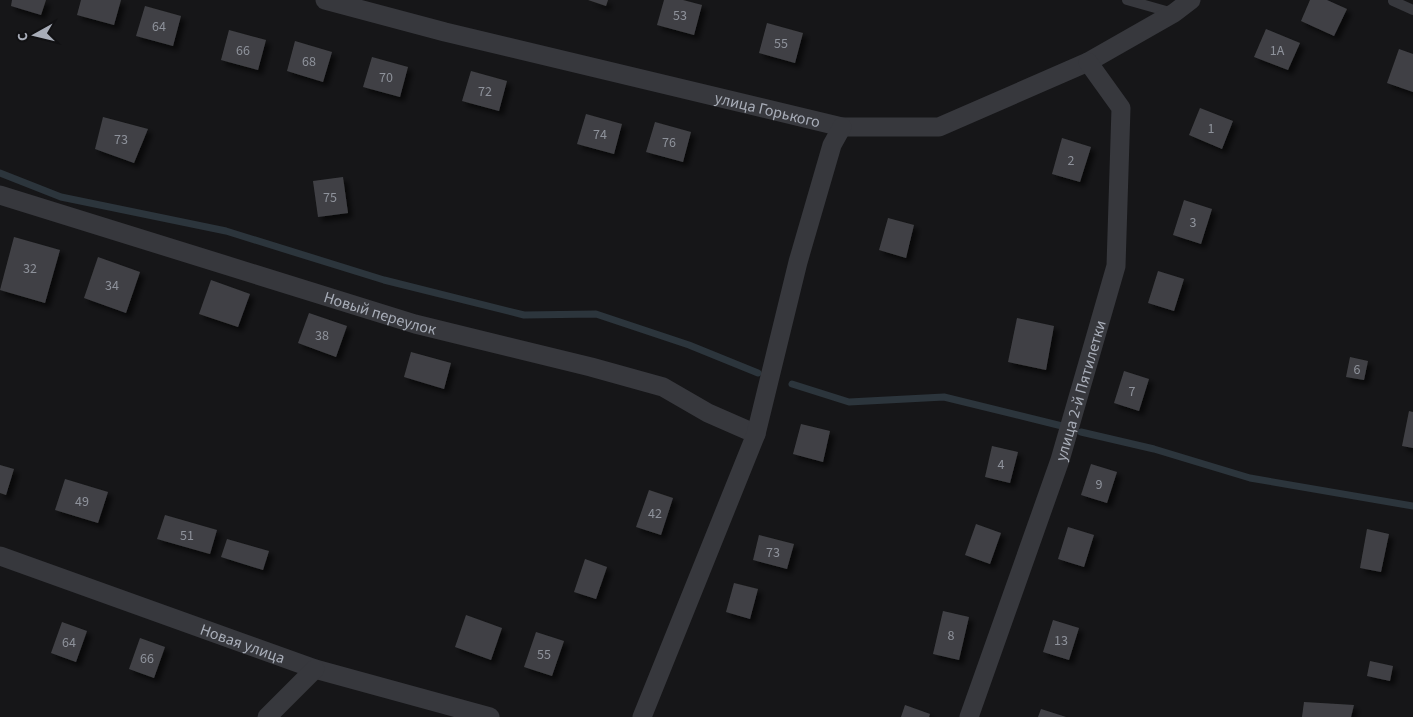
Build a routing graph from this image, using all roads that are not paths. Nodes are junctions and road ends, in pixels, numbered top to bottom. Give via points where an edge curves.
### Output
1 (325, 0) edge
2 (1127, 0) edge
3 (1192, 0) edge
4 (1393, 1) dead end
5 (1413, 10) edge
6 (1174, 13) junction
7 (1088, 62) junction
8 (842, 127) junction
9 (0, 195) edge
10 (756, 434) junction
11 (0, 556) edge
12 (315, 669) junction
13 (267, 717) edge
14 (490, 717) edge
15 (642, 717) edge
16 (969, 717) edge

1 - 8 street, улица Горького
2 - 6 lane
3 - 6 street, улица Горького
4 - 5 lane
6 - 7 street, улица Горького
7 - 8 street, улица Горького via 940,127
7 - 16 street, улица 2-й Пятилетки via 1121,108 1116,266 1060,460
8 - 10 street via 832,145 798,262
9 - 10 street, Новый переулок via 415,324 663,387 708,413
10 - 15 street
11 - 12 street, Новая улица
12 - 13 street
12 - 14 street, Новая улица

